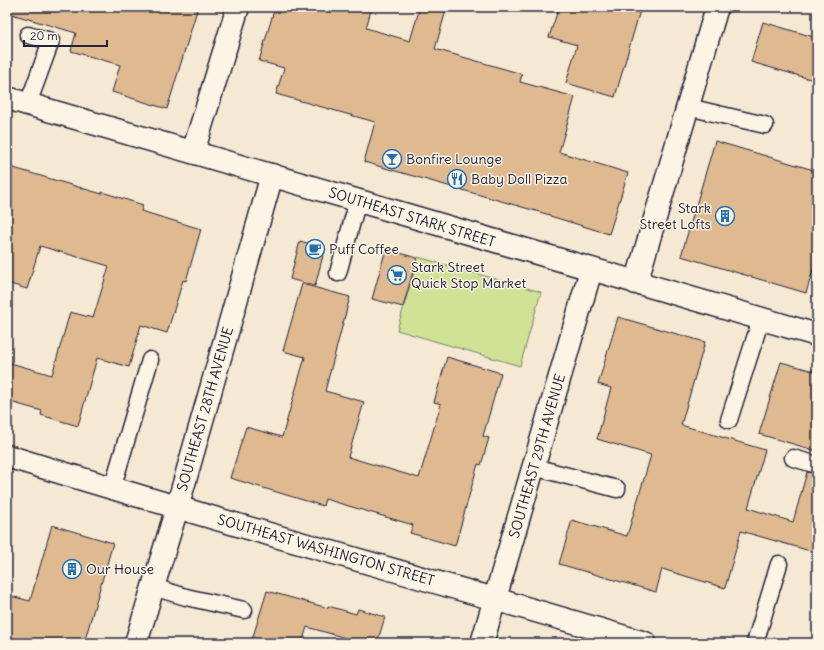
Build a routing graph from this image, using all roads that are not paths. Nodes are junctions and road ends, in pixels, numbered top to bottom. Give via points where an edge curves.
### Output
1 (238, 7) edge
2 (717, 7) edge
3 (28, 35) dead end
4 (7, 98) edge
5 (28, 104) junction
6 (688, 106) junction
7 (765, 125) dead end
8 (193, 152) junction
9 (272, 175) junction
10 (358, 200) junction
11 (591, 270) junction
12 (338, 273) dead end
13 (636, 283) junction
14 (761, 319) junction
15 (817, 335) edge
16 (150, 360) dead end
17 (729, 420) dead end
18 (7, 456) edge
19 (793, 458) dead end
20 (817, 465) edge
21 (534, 467) junction
22 (112, 489) junction
23 (617, 489) dead end
24 (177, 508) junction
25 (780, 564) dead end
26 (153, 587) junction
27 (495, 599) junction
28 (244, 610) dead end
29 (136, 643) edge
30 (482, 643) edge
31 (645, 643) edge
32 (755, 643) edge

1 - 8 street
2 - 6 street
3 - 5 lane via 51,41
4 - 5 street, SOUTHEAST STARK STREET
5 - 8 street, SOUTHEAST STARK STREET
6 - 7 lane
6 - 13 street
8 - 9 street, SOUTHEAST STARK STREET
9 - 10 street, SOUTHEAST STARK STREET
9 - 24 street, SOUTHEAST 28TH AVENUE
10 - 11 street, SOUTHEAST STARK STREET
10 - 12 lane
11 - 13 street, SOUTHEAST STARK STREET
11 - 21 street, SOUTHEAST 29TH AVENUE
13 - 14 street, SOUTHEAST STARK STREET
14 - 15 street, SOUTHEAST STARK STREET
14 - 17 lane
16 - 22 lane
18 - 22 street, SOUTHEAST WASHINGTON STREET
19 - 20 lane
21 - 23 lane
21 - 27 street, SOUTHEAST 29TH AVENUE
22 - 24 street, SOUTHEAST WASHINGTON STREET
24 - 26 street, SOUTHEAST 28TH AVENUE
24 - 27 street, SOUTHEAST WASHINGTON STREET
25 - 32 lane
26 - 28 lane
26 - 29 street, SOUTHEAST 28TH AVENUE
27 - 30 street, SOUTHEAST 29TH AVENUE
27 - 31 street, SOUTHEAST WASHINGTON STREET

